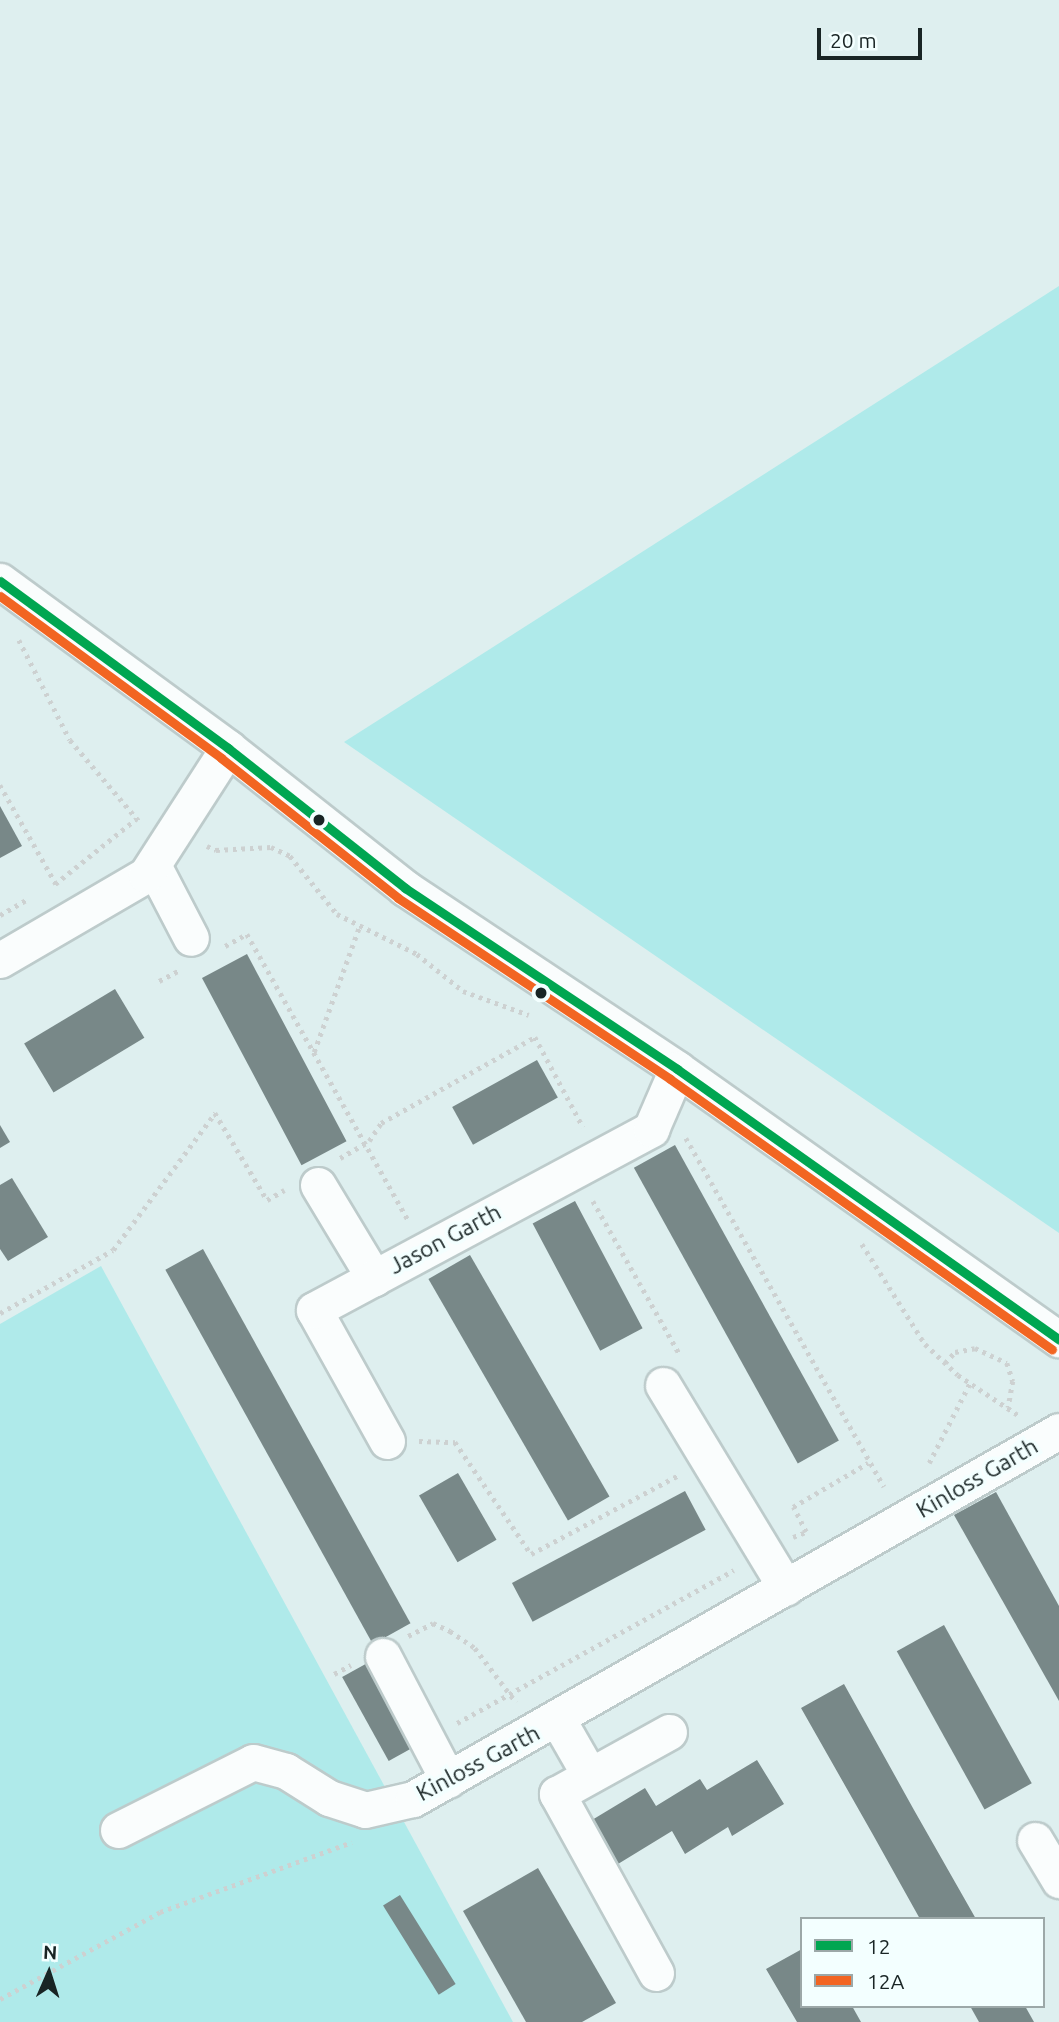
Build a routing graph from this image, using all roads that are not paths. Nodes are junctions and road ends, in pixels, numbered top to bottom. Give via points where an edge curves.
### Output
1 (0, 581) edge
2 (228, 748) junction
3 (164, 847) junction
4 (199, 951) road end
5 (0, 960) edge
6 (677, 1069) junction
7 (313, 1178) road end
8 (374, 1278) junction
9 (1059, 1339) edge
10 (663, 1385) dead end
11 (1055, 1433) edge
12 (387, 1441) road end
13 (786, 1588) junction
14 (380, 1653) road end
15 (545, 1727) junction
16 (669, 1732) dead end
17 (589, 1773) junction
18 (448, 1780) junction
19 (118, 1830) dead end
20 (1035, 1840) dead end
21 (1059, 1880) edge
22 (656, 1973) dead end

1 - 2 street
2 - 3 street
2 - 6 street via 405,888
3 - 4 street
3 - 5 street via 146,875
6 - 8 street, Jason Garth via 652,1129
6 - 9 street
7 - 8 street
8 - 12 street, Jason Garth via 314,1310
10 - 13 street
11 - 13 street, Kinloss Garth
13 - 15 street, Kinloss Garth
14 - 18 street
15 - 17 street
15 - 18 street, Kinloss Garth
16 - 17 street
17 - 22 street via 557,1794
18 - 19 street, Kinloss Garth via 413,1799 365,1810 329,1798 286,1771 253,1762
20 - 21 street

